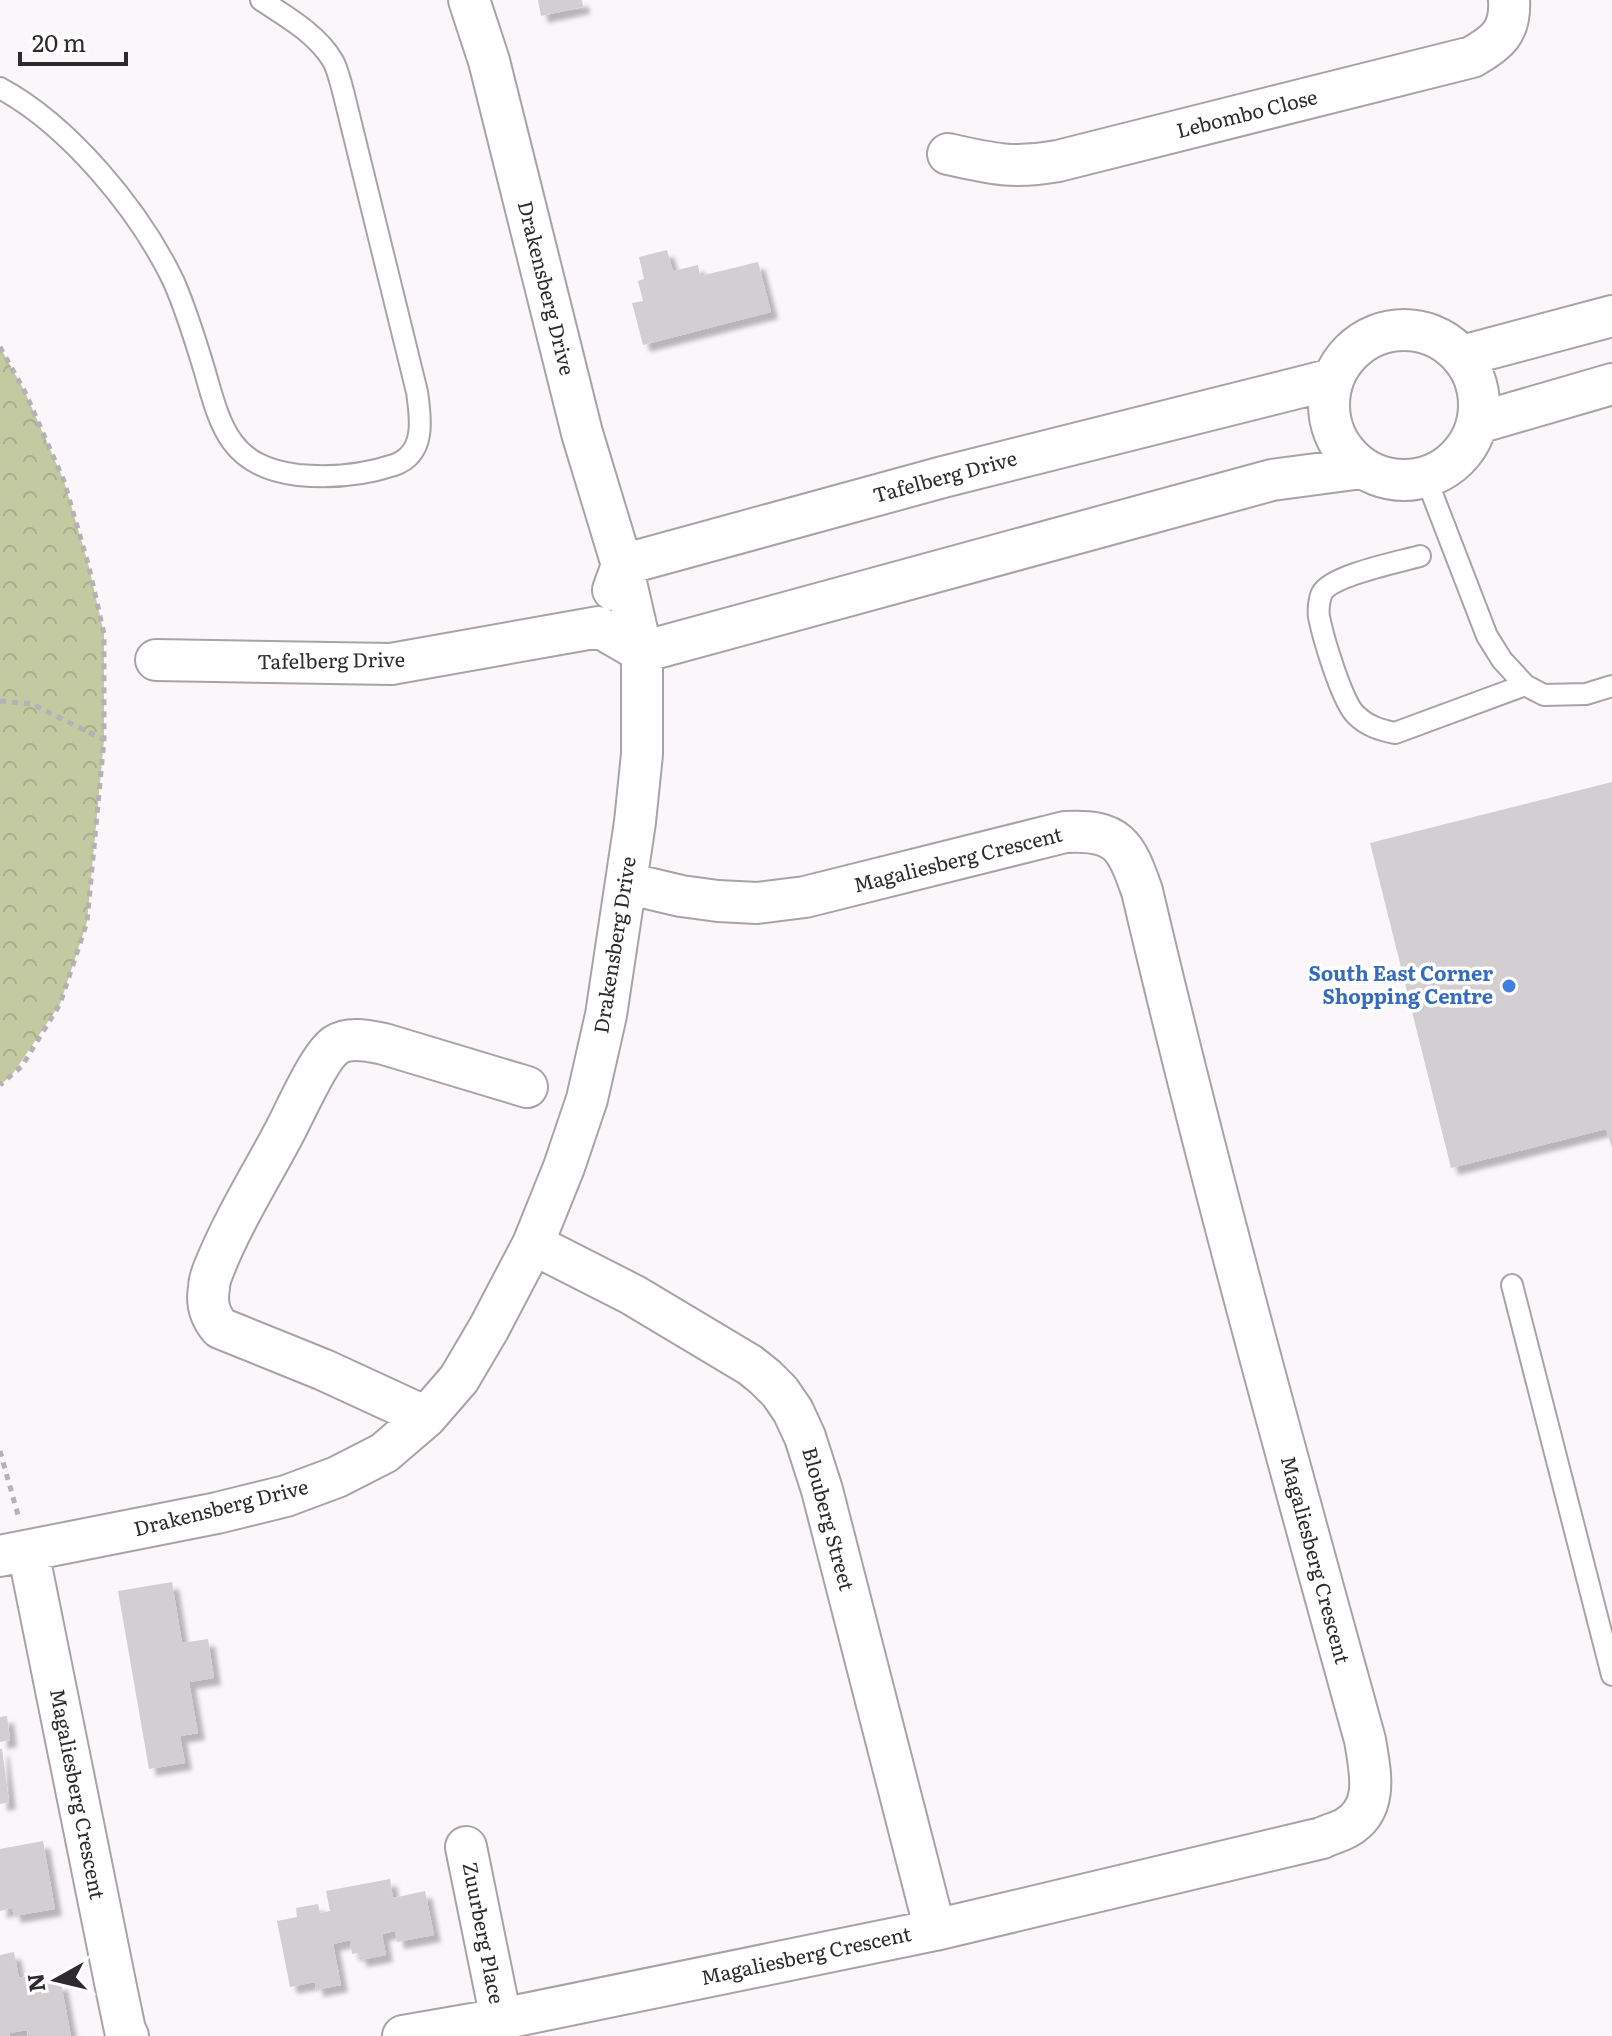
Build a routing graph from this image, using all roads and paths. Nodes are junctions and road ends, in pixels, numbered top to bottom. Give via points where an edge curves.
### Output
1 (261, 0) edge
2 (469, 0) edge
3 (1509, 0) edge
4 (0, 88) edge
5 (948, 154) dead end
6 (1612, 316) edge
7 (0, 347) edge
8 (1462, 356) junction
9 (1333, 379) junction
10 (1612, 384) edge
11 (1478, 423) junction
12 (1362, 468) junction
13 (1426, 478) junction
14 (1420, 556) dead end
15 (622, 565) junction
16 (599, 627) junction
17 (642, 652) junction
18 (156, 660) dead end
19 (1525, 685) junction
20 (1612, 686) edge
21 (0, 701) edge
22 (104, 740) junction
23 (626, 883) junction
24 (0, 1085) edge
25 (527, 1087) dead end
26 (533, 1244) junction
27 (1512, 1285) dead end
28 (426, 1417) junction
29 (0, 1451) edge
30 (14, 1553) edge
31 (1612, 1675) edge
32 (466, 1847) dead end
33 (935, 1930) junction
34 (501, 2019) junction
35 (128, 2036) edge
36 (403, 2036) edge

1 - 4 lane via 321,43 343,91 417,392 421,433 403,462 373,472 315,477 264,468 246,456 219,420 173,280 136,219 54,126
2 - 15 street, Drakensberg Drive via 582,433
3 - 5 street, Lebombo Close via 1506,28 1489,48 1472,57 1058,161 1012,166
6 - 8 street
7 - 22 path via 64,481 89,567 104,634
8 - 9 street via 1425,332 1402,329 1360,344
8 - 11 street via 1477,388
9 - 12 street via 1328,403 1332,428 1343,451
9 - 15 street, Tafelberg Drive
10 - 11 street
11 - 13 street via 1465,450 1445,470
12 - 13 street via 1388,480
12 - 17 street via 1272,480
13 - 19 lane via 1487,636
14 - 19 lane via 1353,575 1330,584 1321,594 1318,614 1340,688 1354,714 1395,733
15 - 16 street
15 - 17 street, Drakensberg Drive
16 - 17 street
16 - 18 street, Tafelberg Drive via 391,664
17 - 23 street, Drakensberg Drive via 642,754
19 - 20 lane via 1544,695 1586,694
21 - 22 path via 32,704
22 - 24 path via 87,922 60,1004 22,1066
23 - 26 street, Drakensberg Drive via 587,1099
23 - 33 street, Magaliesberg Crescent via 681,896 757,903 805,897 1086,831 1117,841 1133,864 1142,891 1267,1387 1365,1740 1371,1793 1358,1819 1322,1838
25 - 28 street via 384,1044 336,1044 310,1083 212,1273 209,1307 220,1328
26 - 28 street, Drakensberg Drive via 459,1379
26 - 33 street, Blouberg Street via 633,1295 750,1365 793,1411 822,1490
27 - 31 lane
28 - 30 street, Drakensberg Drive via 384,1453 286,1496
29 - 30 path
30 - 35 street, Magaliesberg Crescent
32 - 34 street, Zuurberg Place
33 - 34 street, Magaliesberg Crescent
34 - 36 street, Magaliesberg Crescent

